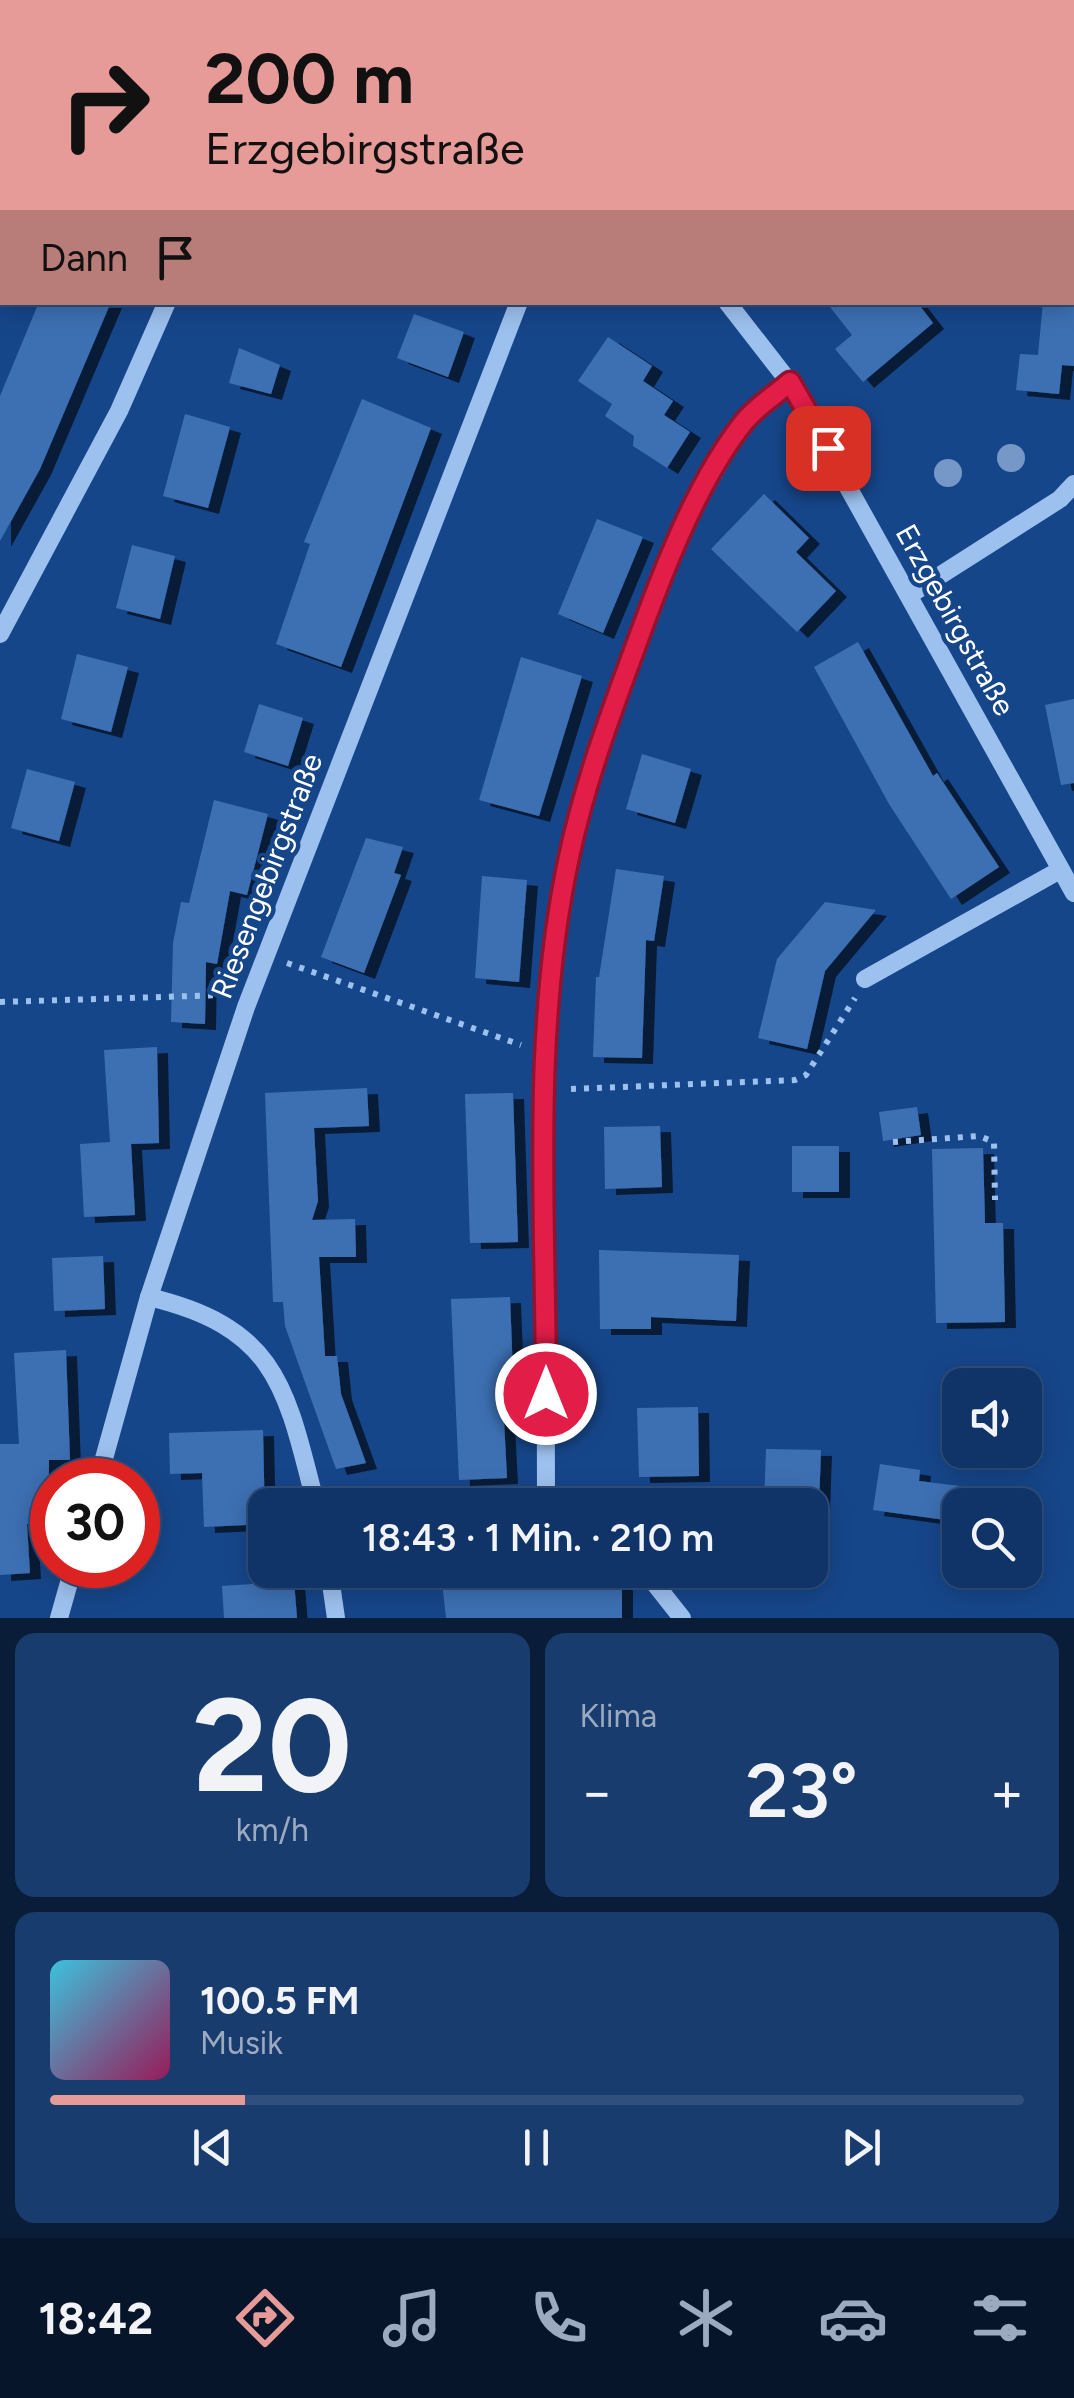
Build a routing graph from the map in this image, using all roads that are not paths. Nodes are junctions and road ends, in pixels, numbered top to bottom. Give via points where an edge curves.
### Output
1 (166, 305) edge
2 (518, 305) edge
3 (729, 305) edge
4 (790, 382) junction
5 (1074, 484) edge
6 (911, 594) junction
7 (0, 634) edge
8 (1060, 870) junction
9 (1074, 893) edge
10 (864, 980) road end
11 (149, 1297) junction
12 (104, 1458) edge
13 (311, 1488) edge
14 (551, 1488) edge
15 (67, 1588) edge
16 (331, 1588) edge
17 (658, 1588) edge
18 (59, 1618) edge
19 (336, 1618) edge
20 (682, 1618) edge

1 - 7 street via 119,411
2 - 11 street, Riesengebirgstraße via 250,994
3 - 4 street, Erzgebirgstraße
4 - 6 street, Erzgebirgstraße
4 - 14 street via 744,421 659,584 595,754 568,858 546,1054
5 - 6 street
6 - 8 street, Erzgebirgstraße
8 - 9 street, Erzgebirgstraße
8 - 10 street
11 - 12 street, Riesengebirgstraße
11 - 13 street via 212,1316 237,1330 261,1357 287,1400
15 - 18 street
16 - 19 street
17 - 20 street

